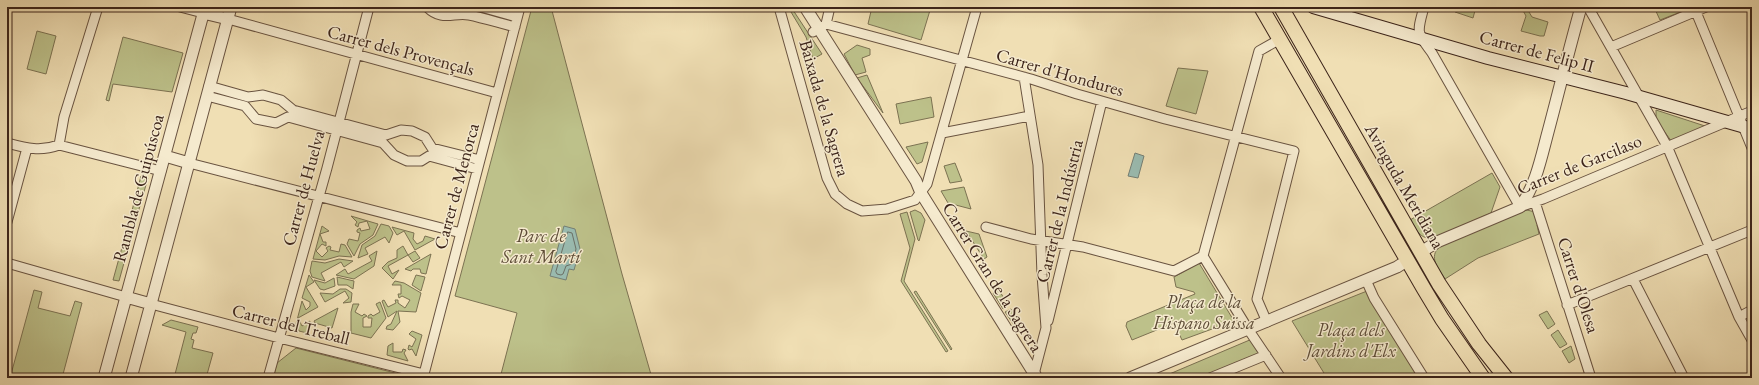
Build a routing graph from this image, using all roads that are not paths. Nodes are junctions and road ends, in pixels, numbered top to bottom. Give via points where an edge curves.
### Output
1 (98, 7) edge
2 (180, 7) edge
3 (231, 7) edge
4 (369, 7) edge
5 (427, 7) edge
6 (481, 7) edge
7 (520, 7) edge
8 (779, 7) edge
9 (796, 7) edge
10 (805, 7) edge
11 (830, 7) edge
12 (977, 7) edge
13 (1261, 7) edge
14 (1280, 7) edge
15 (1313, 7) edge
16 (1424, 7) edge
17 (1581, 7) edge
18 (1588, 7) edge
19 (1706, 7) edge
20 (1695, 9) edge
21 (204, 10) edge
22 (517, 17) junction
23 (228, 19) junction
24 (515, 27) junction
25 (819, 28) junction
26 (1421, 38) junction
27 (1280, 39) junction
28 (1611, 47) junction
29 (356, 55) junction
30 (962, 60) junction
31 (1024, 77) junction
32 (1562, 77) junction
33 (208, 91) junction
34 (497, 93) junction
35 (1640, 97) junction
36 (1102, 101) junction
37 (1752, 112) edge
38 (1030, 116) junction
39 (1727, 122) junction
40 (1745, 124) edge
41 (337, 126) junction
42 (942, 133) junction
43 (1235, 136) junction
44 (7, 142) edge
45 (59, 144) junction
46 (1667, 146) junction
47 (26, 148) junction
48 (1752, 148) edge
49 (165, 156) junction
50 (189, 163) junction
51 (479, 165) junction
52 (161, 171) junction
53 (921, 194) junction
54 (318, 196) junction
55 (1535, 202) junction
56 (1520, 207) junction
57 (7, 222) edge
58 (986, 227) dead end
59 (1752, 230) edge
60 (461, 233) junction
61 (1041, 241) junction
62 (1066, 244) junction
63 (1708, 248) junction
64 (1421, 252) junction
65 (1203, 256) junction
66 (1408, 260) junction
67 (7, 263) edge
68 (1633, 279) junction
69 (1366, 280) junction
70 (126, 297) junction
71 (151, 304) junction
72 (1567, 305) junction
73 (1752, 310) edge
74 (1738, 317) junction
75 (1267, 322) junction
76 (1046, 328) junction
77 (1248, 330) junction
78 (279, 338) junction
79 (1752, 340) edge
80 (1266, 355) junction
81 (424, 374) joint
82 (1035, 376) edge
83 (104, 378) edge
84 (131, 378) edge
85 (268, 378) edge
86 (1130, 378) edge
87 (1210, 378) edge
88 (1281, 378) edge
89 (1424, 378) edge
90 (1483, 378) edge
91 (1506, 378) edge
92 (1591, 378) edge
93 (1684, 378) edge

1 - 45 street via 64,117
2 - 21 street
3 - 23 street
4 - 29 street, Carrer de Huelva
5 - 24 street via 440,15 467,14
6 - 22 street
7 - 22 street, Carrer de Menorca
8 - 53 street, Baixada de la Sagrera via 826,178 835,194 847,204 862,211 887,209 915,200
9 - 25 street, Carrer Gran de la Sagrera
10 - 25 street, Carrer Gran de la Sagrera
11 - 25 street
12 - 30 street
13 - 27 main road, Avinguda Meridiana
14 - 64 main road, Avinguda Meridiana
15 - 26 main road, Carrer de Felip II
16 - 26 street via 1418,29
17 - 32 street
18 - 28 street
19 - 20 street
20 - 28 street
20 - 40 street
21 - 23 street
21 - 49 street, Rambla de Guipúscoa
22 - 24 street, Carrer de Menorca
23 - 29 street, Carrer dels Provençals
23 - 33 street
24 - 34 street, Carrer de Menorca
25 - 30 street, Carrer d'Hondures
25 - 53 street, Carrer Gran de la Sagrera via 916,181
26 - 32 main road, Carrer de Felip II
26 - 56 street
27 - 43 street via 1259,51
27 - 66 main road, Avinguda Meridiana
28 - 35 street
29 - 34 street, Carrer dels Provençals
29 - 41 street, Carrer de Huelva
30 - 31 street, Carrer d'Hondures
30 - 42 street
31 - 36 street, Carrer d'Hondures
31 - 38 street
32 - 35 main road, Carrer de Felip II
32 - 56 street via 1533,184
33 - 41 street via 248,97 263,95 281,100 292,110
33 - 41 street via 245,106 256,119 276,122 288,117
33 - 50 street
34 - 51 street, Carrer de Menorca
35 - 39 main road, Carrer de Felip II
35 - 46 street
36 - 43 street, Carrer d'Hondures
36 - 62 street, Carrer de la Indústria
37 - 40 street
38 - 42 street
38 - 61 street via 1038,165
39 - 40 main road, Carrer de Felip II
39 - 46 street, Carrer de Garcilaso
40 - 48 street
41 - 51 street via 383,143 400,159 421,160 429,156
41 - 51 street via 386,136 401,130 412,131 425,138 432,148
41 - 54 street, Carrer de Huelva
42 - 53 street via 927,184
43 - 65 street
43 - 75 street, Carrer d'Hondures via 1294,151 1257,299
44 - 47 street
45 - 47 street via 50,148
45 - 52 street
46 - 55 street, Carrer de Garcilaso
46 - 63 street
47 - 57 street
49 - 50 street
49 - 52 street, Rambla de Guipúscoa
50 - 54 street
50 - 71 street
51 - 60 street, Carrer de Menorca
52 - 70 street, Rambla de Guipúscoa
53 - 82 street, Carrer Gran de la Sagrera
54 - 60 street
54 - 78 street, Carrer de Huelva
55 - 56 street, Carrer de Garcilaso
55 - 72 street, Carrer d'Olesa
56 - 64 street, Carrer de Garcilaso via 1437,242
58 - 61 street
59 - 63 street
60 - 81 street, Carrer de Menorca
61 - 62 street
61 - 76 street
62 - 65 street via 1174,271
62 - 76 street, Carrer de la Indústria
63 - 68 street
63 - 74 street
64 - 66 main road
64 - 91 main road, Avinguda Meridiana via 1467,327
65 - 77 street
66 - 69 street
66 - 90 main road, Avinguda Meridiana via 1442,319
67 - 70 street
68 - 72 street
68 - 93 street
69 - 75 street
69 - 89 street via 1374,298
70 - 71 street
70 - 83 street, Rambla de Guipúscoa
71 - 78 street, Carrer del Treball
71 - 84 street
72 - 92 street, Carrer d'Olesa
73 - 74 street
74 - 79 street
75 - 77 street
76 - 82 street, Carrer de la Indústria
77 - 80 street
77 - 86 street
78 - 81 street, Carrer del Treball
78 - 85 street, Carrer de Huelva
80 - 87 street
80 - 88 street

